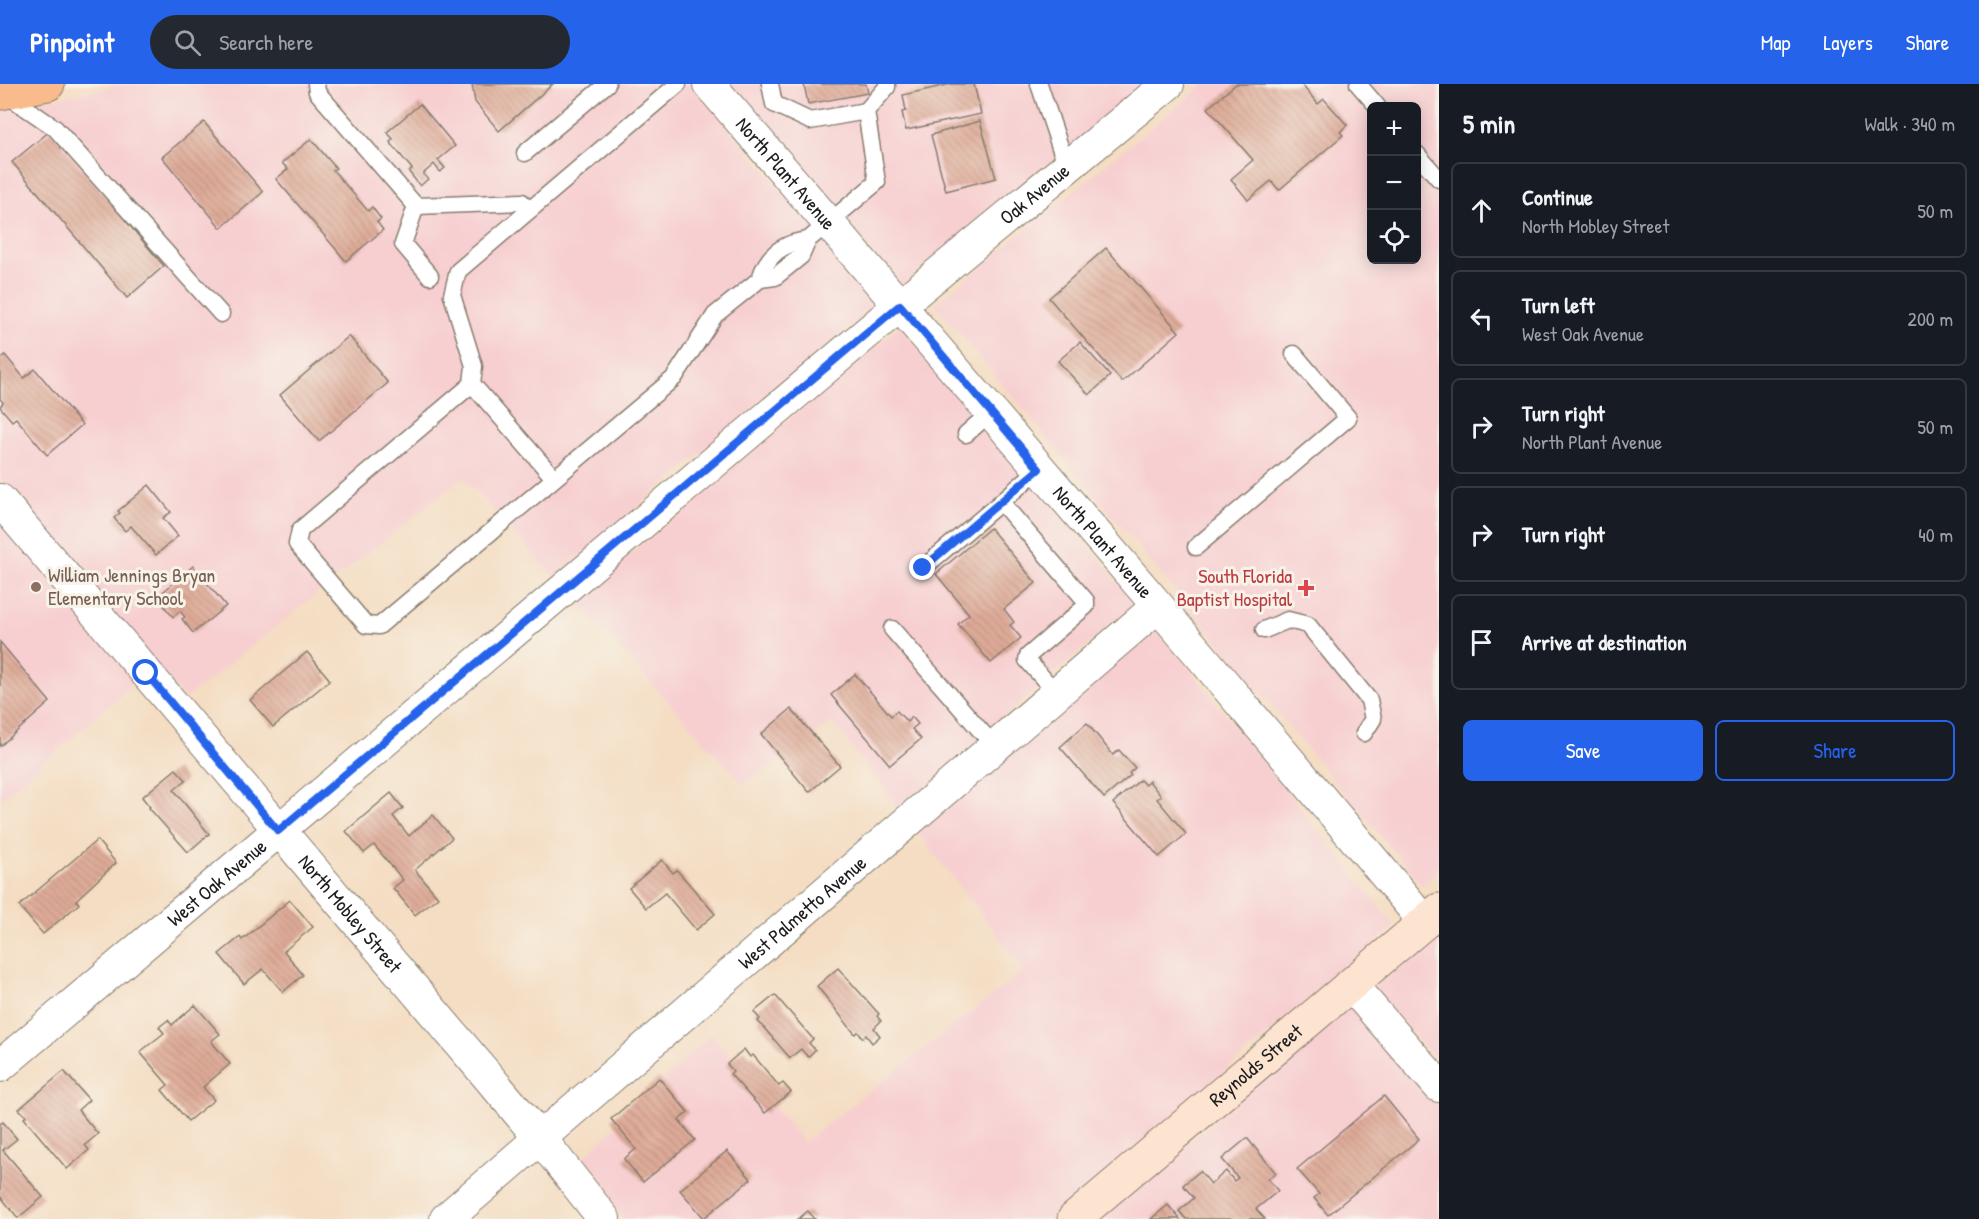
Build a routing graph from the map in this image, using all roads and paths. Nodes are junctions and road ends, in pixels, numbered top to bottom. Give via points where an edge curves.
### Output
1 (48, 84) edge
2 (316, 84) edge
3 (607, 84) edge
4 (678, 84) edge
5 (709, 84) edge
6 (770, 84) edge
7 (887, 84) edge
8 (1039, 84) edge
9 (1168, 84) edge
10 (1358, 84) edge
11 (2, 93) edge
12 (1374, 102) edge
13 (866, 111) junction
14 (525, 153) dead end
15 (1419, 156) edge
16 (1067, 168) junction
17 (1439, 180) edge
18 (416, 206) junction
19 (529, 210) junction
20 (818, 231) junction
21 (430, 276) dead end
22 (900, 305) junction
23 (222, 315) dead end
24 (1294, 354) dead end
25 (472, 384) junction
26 (991, 412) junction
27 (966, 434) dead end
28 (1039, 469) junction
29 (554, 478) junction
30 (0, 500) edge
31 (1001, 502) junction
32 (1196, 547) dead end
33 (923, 568) dead end
34 (1158, 606) junction
35 (892, 628) dead end
36 (1264, 630) dead end
37 (1056, 693) junction
38 (1364, 733) dead end
39 (994, 746) junction
40 (278, 831) junction
41 (1432, 916) edge
42 (1352, 986) junction
43 (0, 1066) edge
44 (1439, 1086) edge
45 (540, 1138) junction
46 (446, 1219) edge
47 (604, 1219) edge
48 (1074, 1219) edge

1 - 11 main road
2 - 18 lane via 317,92
3 - 14 lane
4 - 19 lane
5 - 20 street, North Plant Avenue
6 - 13 lane via 774,104 810,121
7 - 13 lane
8 - 16 lane
9 - 16 street, Oak Avenue
10 - 12 lane
11 - 23 lane via 55,128
13 - 20 lane via 877,182
15 - 17 lane
16 - 22 street, Oak Avenue
18 - 19 lane via 522,202
18 - 21 lane via 403,244
19 - 25 lane via 458,271 452,295 474,366
20 - 22 street, North Plant Avenue
20 - 29 lane via 789,242 764,263 760,279 715,315 674,378
22 - 26 street, North Plant Avenue
22 - 40 street, West Oak Avenue
24 - 32 lane via 1348,418
25 - 29 lane
25 - 29 lane via 300,530 297,544 366,625 379,627
26 - 27 lane
26 - 28 street, North Plant Avenue
28 - 31 lane
28 - 34 street, North Plant Avenue
30 - 40 street, North Mobley Street
31 - 33 lane
31 - 37 lane via 1086,601 1086,606 1028,656 1027,660
34 - 37 street, West Palmetto Avenue
34 - 41 street, North Plant Avenue
35 - 39 lane
36 - 38 lane via 1288,620 1308,625 1369,700 1373,719
37 - 39 street, West Palmetto Avenue
39 - 45 street, West Palmetto Avenue
40 - 43 street, West Oak Avenue
40 - 45 street, North Mobley Street
41 - 42 main road, Reynolds Street
42 - 44 street
42 - 48 main road, Reynolds Street
45 - 46 street, West Palmetto Avenue
45 - 47 street, North Mobley Street

